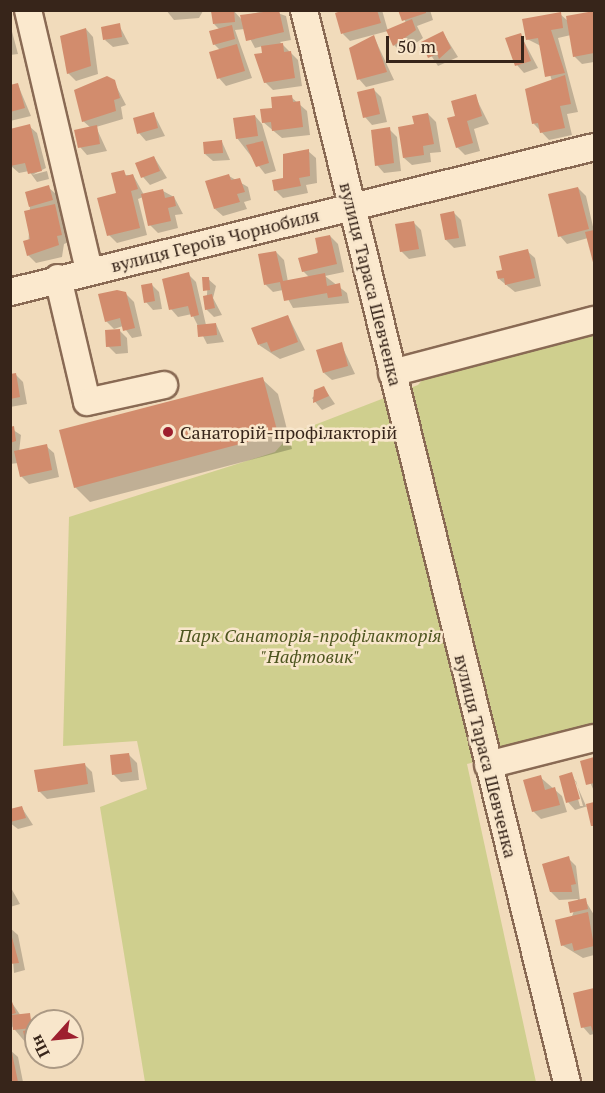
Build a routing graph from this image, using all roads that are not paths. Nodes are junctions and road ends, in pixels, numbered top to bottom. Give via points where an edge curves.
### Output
1 (28, 10) edge
2 (304, 10) edge
3 (594, 147) edge
4 (352, 207) junction
5 (89, 270) junction
6 (58, 278) junction
7 (10, 292) edge
8 (594, 320) edge
9 (392, 373) junction
10 (164, 385) dead end
11 (594, 738) edge
12 (488, 765) junction
13 (567, 1083) edge

1 - 5 street
2 - 4 street, вулиця Тараса Шевченка
3 - 4 street, вулиця Героїв Чорнобиля
4 - 5 street, вулиця Героїв Чорнобиля
4 - 9 street, вулиця Тараса Шевченка
5 - 6 street, вулиця Героїв Чорнобиля
6 - 7 street, вулиця Героїв Чорнобиля
6 - 10 street via 87,402
8 - 9 street
9 - 12 street, вулиця Тараса Шевченка
11 - 12 street
12 - 13 street, вулиця Тараса Шевченка

